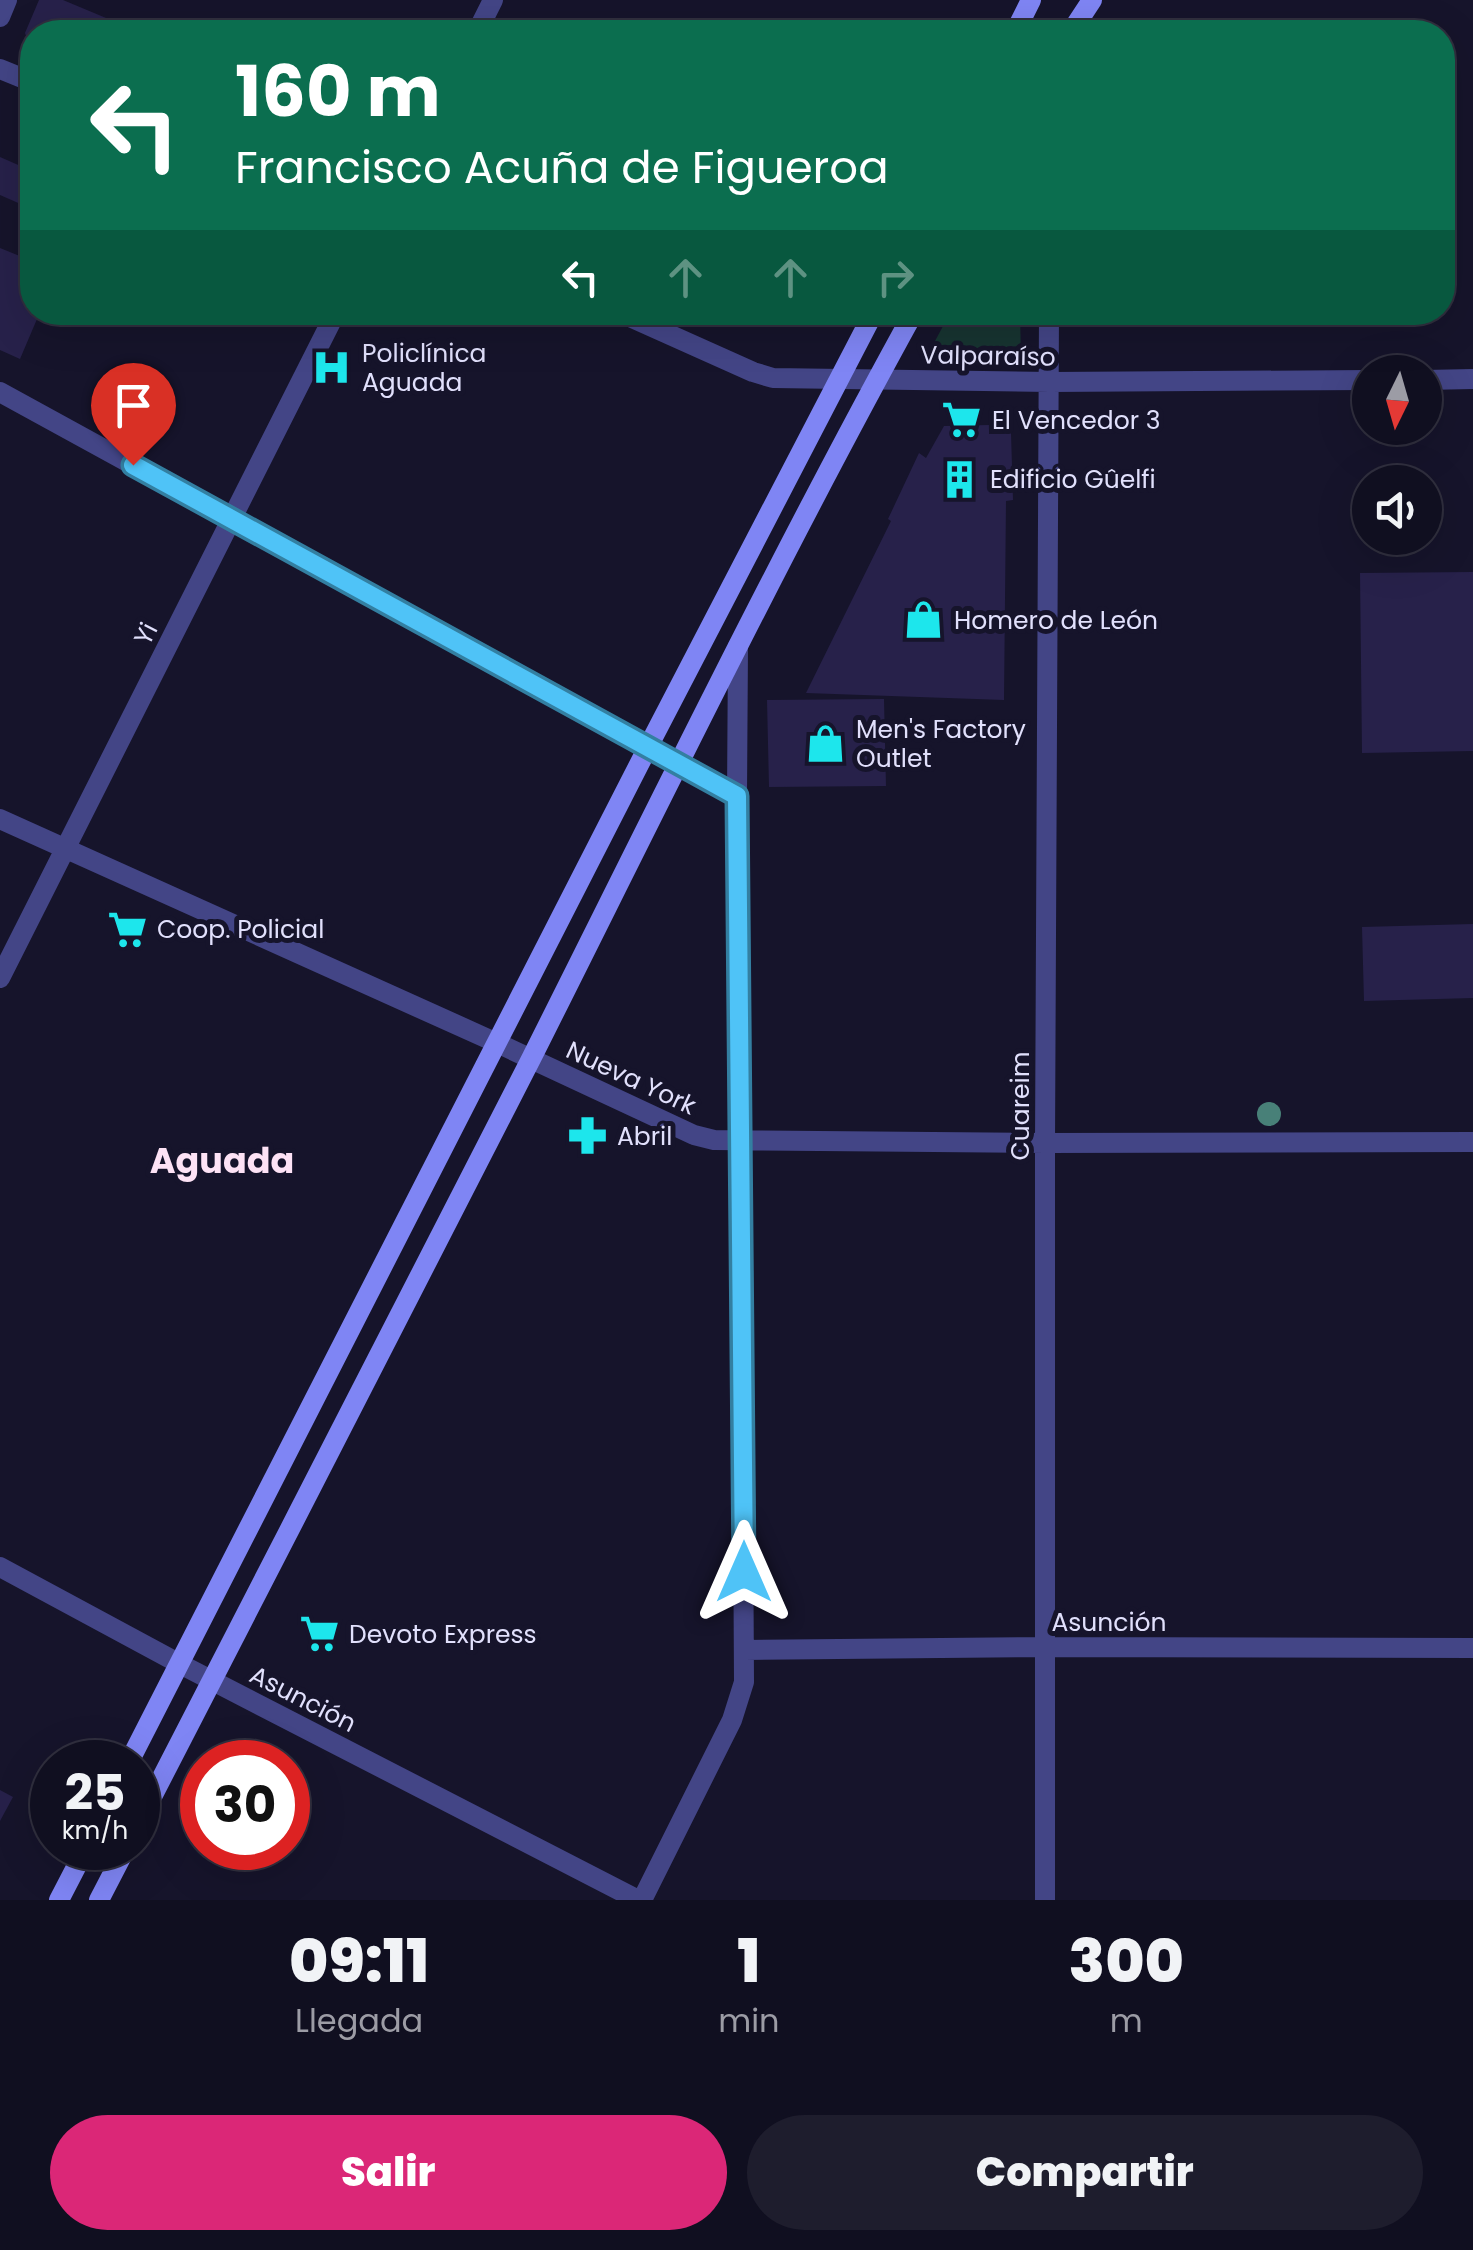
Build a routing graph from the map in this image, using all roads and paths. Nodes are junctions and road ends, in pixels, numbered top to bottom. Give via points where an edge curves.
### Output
1 (7, 0) edge
2 (0, 18) edge
3 (330, 325) edge
4 (648, 325) edge
5 (867, 325) edge
6 (907, 325) edge
7 (1049, 325) edge
8 (840, 379) junction
9 (877, 380) junction
10 (1352, 380) edge
11 (1442, 380) edge
12 (1473, 380) edge
13 (1050, 382) junction
14 (0, 392) edge
15 (233, 520) junction
16 (738, 646) junction
17 (648, 748) junction
18 (678, 764) junction
19 (737, 796) junction
20 (0, 820) edge
21 (64, 847) junction
22 (0, 978) edge
23 (497, 1043) junction
24 (530, 1059) junction
25 (741, 1141) junction
26 (1473, 1142) edge
27 (1045, 1143) junction
28 (0, 1567) edge
29 (1044, 1647) junction
30 (1473, 1648) edge
31 (745, 1650) junction
32 (180, 1664) junction
33 (212, 1680) junction
34 (140, 1740) edge
35 (160, 1781) edge
36 (75, 1870) edge
37 (115, 1870) edge
38 (59, 1900) edge
39 (99, 1900) edge
40 (640, 1900) edge
41 (1045, 1900) edge

1 - 2 street
3 - 15 street, Yi
4 - 8 street, Valparaíso via 773,378
5 - 8 main road
6 - 9 main road
7 - 13 street, Cuareim
8 - 9 street, Valparaíso
8 - 17 main road
9 - 13 street, Valparaíso
9 - 16 main road
10 - 13 street, Valparaíso
11 - 12 street
13 - 27 street, Cuareim
14 - 15 street
15 - 17 street
15 - 21 street, Yi
16 - 18 main road
16 - 19 street
17 - 18 street
17 - 23 main road
18 - 19 street
18 - 24 main road
19 - 25 street
20 - 21 street, Nueva York
21 - 22 street, Yi
21 - 23 street, Nueva York
23 - 24 street, Nueva York
23 - 32 main road
24 - 25 street, Nueva York via 694,1135
24 - 33 main road
25 - 27 street, Nueva York
25 - 31 street
26 - 27 street, Nueva York
27 - 29 street, Cuareim
28 - 32 street, Asunción
29 - 30 street, Asunción
29 - 31 street, Asunción
29 - 41 street, Cuareim
31 - 40 street via 732,1720
32 - 33 street, Asunción
32 - 34 main road
33 - 35 main road
33 - 40 street, Asunción
36 - 38 main road
37 - 39 main road

